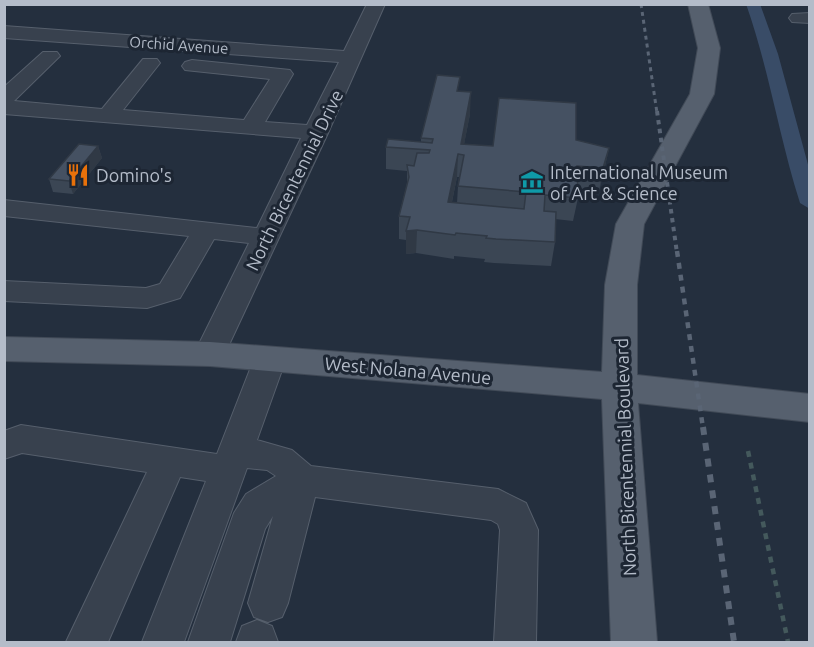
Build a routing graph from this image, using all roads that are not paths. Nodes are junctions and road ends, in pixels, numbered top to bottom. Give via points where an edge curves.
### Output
1 (376, 4) edge
2 (698, 4) edge
3 (4, 16) edge
4 (40, 18) dead end
5 (99, 21) dead end
6 (143, 24) junction
7 (190, 27) dead end
8 (4, 32) edge
9 (57, 36) junction
10 (128, 41) junction
11 (206, 46) junction
12 (37, 55) junction
13 (353, 57) junction
14 (72, 58) dead end
15 (128, 62) dead end
16 (150, 63) junction
17 (192, 66) junction
18 (4, 99) edge
19 (4, 107) edge
20 (107, 116) junction
21 (251, 128) junction
22 (317, 133) junction
23 (4, 208) edge
24 (206, 230) junction
25 (267, 237) junction
26 (4, 291) edge
27 (210, 354) junction
28 (7, 355) edge
29 (270, 359) junction
30 (619, 387) junction
31 (810, 408) edge
32 (4, 445) edge
33 (170, 461) junction
34 (232, 461) junction
35 (301, 480) junction
36 (261, 629) edge
37 (87, 642) edge
38 (163, 642) edge
39 (209, 642) edge
40 (515, 642) edge
41 (634, 642) edge

1 - 13 street, North Bicentennial Drive
2 - 30 main road, North Bicentennial Boulevard via 709,48 702,94 630,224 621,285
3 - 4 street
5 - 6 street
6 - 7 street
6 - 10 street
8 - 9 street, Orchid Avenue
9 - 10 street, Orchid Avenue
9 - 12 street
10 - 11 street, Orchid Avenue
11 - 13 street, Orchid Avenue
11 - 17 street
12 - 14 street
12 - 18 street
13 - 22 street, North Bicentennial Drive
15 - 16 street
16 - 17 street
16 - 20 street
17 - 21 street via 283,74
19 - 20 street
20 - 21 street
21 - 22 street
22 - 25 street, North Bicentennial Drive
23 - 24 street
24 - 25 street
24 - 26 street via 170,291 159,296
25 - 27 street, North Bicentennial Drive
27 - 28 main road, West Nolana Avenue
27 - 29 main road, West Nolana Avenue
29 - 30 main road, West Nolana Avenue
29 - 34 street
30 - 31 main road, West Nolana Avenue
30 - 41 main road, North Bicentennial Boulevard
32 - 33 street via 21,439
33 - 34 street
33 - 37 street
34 - 35 street via 278,458 291,465
34 - 38 street
35 - 36 street
35 - 39 street via 259,505 247,525
35 - 40 street via 498,505 513,514 519,530

